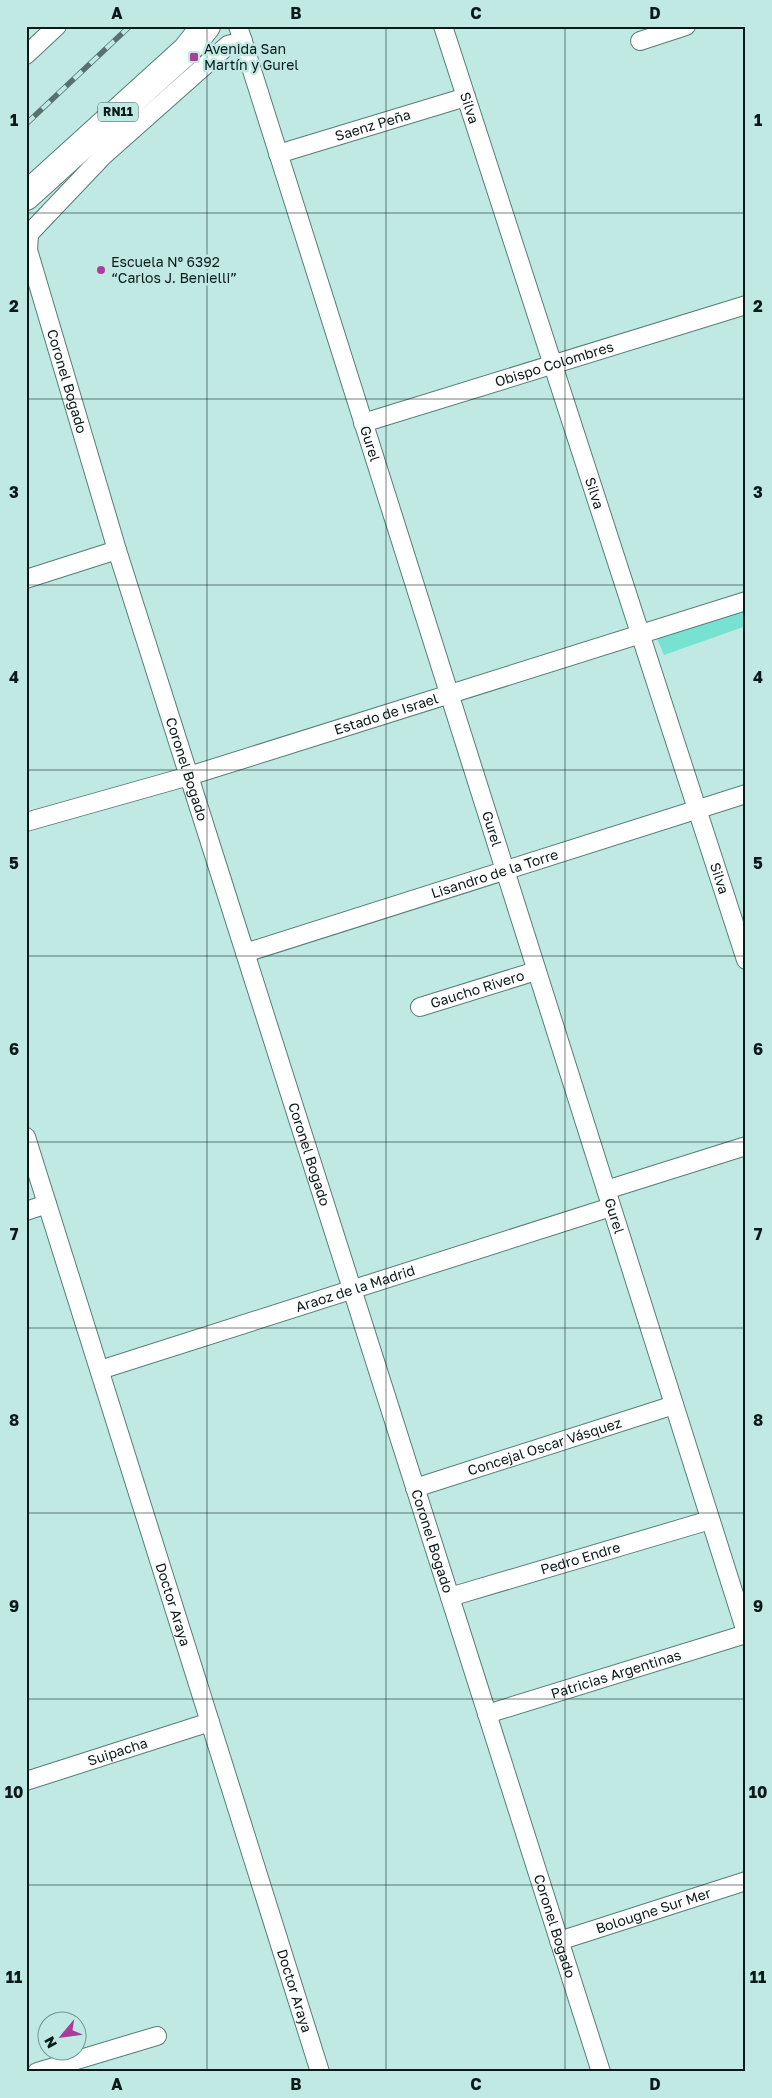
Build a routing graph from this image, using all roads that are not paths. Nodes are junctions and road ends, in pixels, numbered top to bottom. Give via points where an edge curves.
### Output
1 (57, 26) edge
2 (193, 26) edge
3 (206, 26) edge
4 (443, 26) edge
5 (686, 26) edge
6 (240, 34) edge
7 (640, 41) dead end
8 (26, 55) edge
9 (466, 98) junction
10 (278, 154) junction
11 (27, 187) edge
12 (28, 236) edge
13 (746, 305) edge
14 (552, 364) junction
15 (363, 423) junction
16 (117, 550) junction
17 (26, 578) edge
18 (746, 601) edge
19 (640, 634) junction
20 (449, 694) junction
21 (189, 776) junction
22 (746, 794) edge
23 (697, 810) junction
24 (26, 822) edge
25 (505, 871) junction
26 (245, 953) junction
27 (746, 960) edge
28 (536, 971) junction
29 (420, 1007) dead end
30 (26, 1137) edge
31 (746, 1146) edge
32 (606, 1190) junction
33 (47, 1204) junction
34 (611, 1207) junction
35 (26, 1210) edge
36 (352, 1290) junction
37 (100, 1370) junction
38 (674, 1405) junction
39 (415, 1488) junction
40 (710, 1520) junction
41 (450, 1597) junction
42 (746, 1633) edge
43 (487, 1714) junction
44 (210, 1722) junction
45 (26, 1781) edge
46 (746, 1881) edge
47 (559, 1941) junction
48 (157, 2036) dead end
49 (37, 2072) edge
50 (320, 2072) edge
51 (601, 2072) edge

1 - 8 street
2 - 11 main road, RN11
3 - 11 main road, RN11 via 186,50
4 - 9 street, Silva
5 - 7 street
6 - 10 street, Gurel
6 - 12 street via 103,156
9 - 10 street, Saenz Peña
9 - 14 street, Silva
10 - 15 street, Gurel
12 - 16 street, Coronel Bogado via 28,250
13 - 14 street, Obispo Colombres
14 - 15 street, Obispo Colombres
14 - 19 street, Silva
15 - 20 street, Gurel
16 - 17 street
16 - 21 street, Coronel Bogado
18 - 19 street, Estado de Israel
19 - 20 street, Estado de Israel
19 - 23 street, Silva
20 - 21 street, Estado de Israel
20 - 25 street, Gurel
21 - 24 street, Estado de Israel
21 - 26 street, Coronel Bogado
22 - 23 street, Lisandro de la Torre
23 - 25 street, Lisandro de la Torre
23 - 27 street, Silva
25 - 26 street, Lisandro de la Torre
25 - 28 street, Gurel
26 - 36 street, Coronel Bogado
28 - 29 street, Gaucho Rivero
28 - 32 street, Gurel
30 - 33 street, Doctor Araya
31 - 32 street
32 - 34 street, Gurel
33 - 35 street
33 - 37 street, Doctor Araya
34 - 36 street, Araoz de la Madrid
34 - 38 street, Gurel
36 - 37 street, Araoz de la Madrid
36 - 39 street, Coronel Bogado
37 - 44 street, Doctor Araya
38 - 39 street, Concejal Oscar Vásquez
38 - 40 street, Gurel
39 - 41 street, Coronel Bogado
40 - 41 street, Pedro Endre
40 - 42 street, Gurel
41 - 43 street, Coronel Bogado
42 - 43 street, Patricias Argentinas
43 - 47 street, Coronel Bogado
44 - 45 street, Suipacha
44 - 50 street, Doctor Araya
46 - 47 street, Bolougne Sur Mer
47 - 51 street, Coronel Bogado
48 - 49 street

